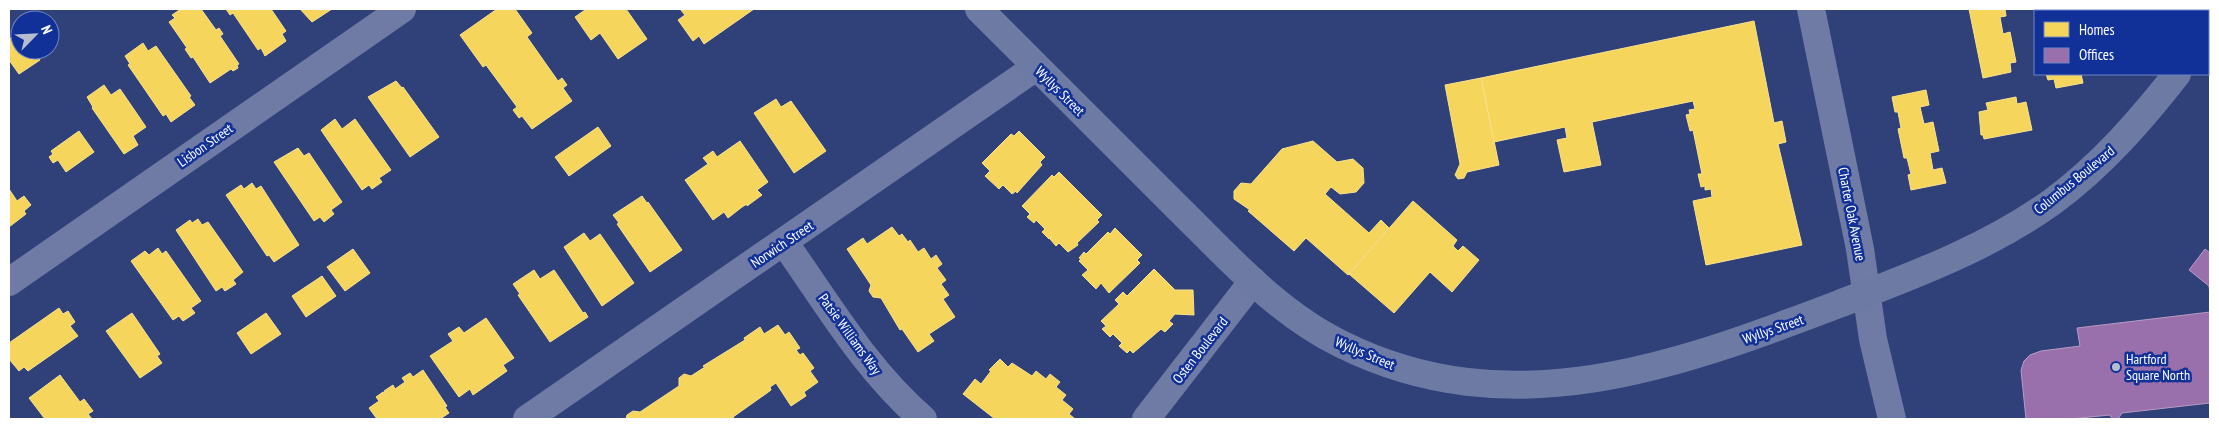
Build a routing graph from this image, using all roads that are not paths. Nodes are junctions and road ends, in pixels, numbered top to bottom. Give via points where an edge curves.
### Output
1 (402, 9) edge
2 (979, 9) edge
3 (1811, 9) edge
4 (1036, 67) junction
5 (2176, 75) edge
6 (784, 242) junction
7 (1253, 281) junction
8 (9, 282) edge
9 (1867, 293) junction
10 (526, 419) edge
11 (923, 419) edge
12 (1146, 419) edge
13 (1892, 419) edge

1 - 8 street, Lisbon Street
2 - 4 main road, Wyllys Street
3 - 9 street, Charter Oak Avenue
4 - 6 street, Norwich Street
4 - 7 main road, Wyllys Street
5 - 9 main road, Columbus Boulevard via 2118,144 2053,201 1970,250
6 - 10 street, Norwich Street
6 - 11 street, Patsie Williams Way via 881,377
7 - 9 main road, Wyllys Street via 1308,326 1368,356 1442,379 1525,386 1594,380 1660,366 1796,322
7 - 12 street, Osten Boulevard
9 - 13 street, Charter Oak Avenue

